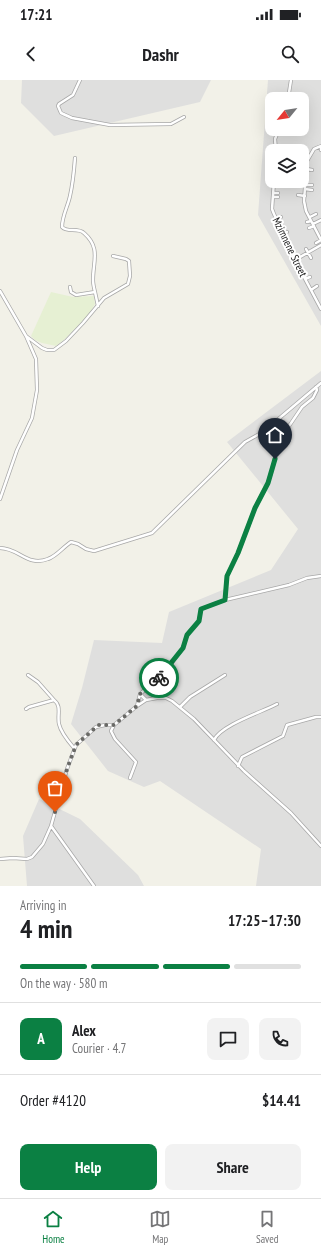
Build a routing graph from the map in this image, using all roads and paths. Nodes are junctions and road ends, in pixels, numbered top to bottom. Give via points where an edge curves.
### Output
1 (80, 80) edge
2 (291, 80) edge
3 (289, 92) edge
4 (184, 117) dead end
5 (321, 146) edge
6 (321, 150) edge
7 (309, 157) edge
8 (75, 158) dead end
9 (309, 169) edge
10 (312, 170) dead end
11 (312, 185) dead end
12 (309, 186) edge
13 (273, 188) edge
14 (305, 188) edge
15 (307, 188) edge
16 (312, 190) dead end
17 (273, 193) junction
18 (298, 195) dead end
19 (305, 196) junction
20 (273, 197) junction
21 (316, 214) dead end
22 (281, 217) dead end
23 (310, 217) junction
24 (276, 220) junction
25 (321, 220) edge
26 (311, 221) junction
27 (306, 222) dead end
28 (314, 225) junction
29 (309, 228) dead end
30 (287, 232) dead end
31 (283, 234) junction
32 (321, 240) edge
33 (316, 243) dead end
34 (321, 245) edge
35 (306, 249) dead end
36 (307, 253) junction
37 (113, 256) dead end
38 (311, 258) dead end
39 (295, 260) junction
40 (310, 277) dead end
41 (305, 280) junction
42 (317, 286) dead end
43 (70, 288) dead end
44 (311, 290) junction
45 (0, 291) edge
46 (95, 292) junction
47 (98, 306) junction
48 (321, 309) edge
49 (26, 336) junction
50 (321, 383) edge
51 (316, 386) junction
52 (0, 500) edge
53 (0, 548) edge
54 (321, 576) edge
55 (225, 600) junction
56 (28, 675) dead end
57 (225, 675) dead end
58 (140, 694) junction
59 (54, 700) junction
60 (146, 700) junction
61 (277, 704) dead end
62 (137, 706) junction
63 (180, 707) junction
64 (26, 709) dead end
65 (321, 717) edge
66 (114, 725) junction
67 (214, 740) junction
68 (74, 749) junction
69 (238, 766) junction
70 (130, 778) dead end
71 (51, 826) junction
72 (321, 846) edge
73 (0, 859) edge
74 (94, 886) edge

1 - 4 street via 73,95 58,106 61,113 72,118 110,125 171,124
2 - 3 street
5 - 6 street
5 - 7 street via 314,149
8 - 46 street via 70,198 62,227 65,230 79,230 84,233 94,247
9 - 10 street
11 - 12 street
13 - 17 street, Mzimnene Street
14 - 19 street
15 - 16 street
17 - 20 street, Mzimnene Street
17 - 20 street via 278,195
18 - 19 street
19 - 23 street via 305,206
20 - 24 street, Mzimnene Street via 272,209
21 - 23 street
22 - 24 street
23 - 26 street
24 - 31 street, Mzimnene Street
25 - 28 street
26 - 27 street
26 - 28 street
28 - 29 street
28 - 32 street
30 - 31 street
31 - 39 street, Mzimnene Street
32 - 33 street
34 - 36 street
35 - 36 street
36 - 38 street
36 - 39 street
37 - 47 street via 128,260 130,281 126,286 108,294
39 - 41 street, Mzimnene Street
40 - 41 street
41 - 44 street, Mzimnene Street
42 - 44 street
43 - 46 street via 76,295
44 - 48 street, Mzimnene Street
45 - 49 street
46 - 47 street
47 - 49 street via 72,335 54,350 42,348
49 - 52 street via 36,359 37,390 32,418 17,450
50 - 51 street
51 - 53 street via 262,432 246,442 152,533 94,551 71,542 49,559 40,561 32,561 11,549
51 - 55 street via 313,398 302,407 286,432 268,483 227,576
54 - 55 street
55 - 58 street via 201,609 199,621 187,635 183,648 161,676
56 - 59 street
57 - 63 street via 190,697
58 - 60 street
58 - 62 street
59 - 64 street
59 - 68 street via 59,707 59,724
60 - 62 street
60 - 63 street via 166,698
61 - 67 street via 233,724
62 - 66 street
63 - 67 street
65 - 69 street via 287,725 283,736 242,757
66 - 68 street via 99,725
66 - 70 street via 112,736 136,762
67 - 69 street
68 - 71 street
69 - 72 street via 291,813
71 - 73 street via 43,844 32,857
71 - 74 street

